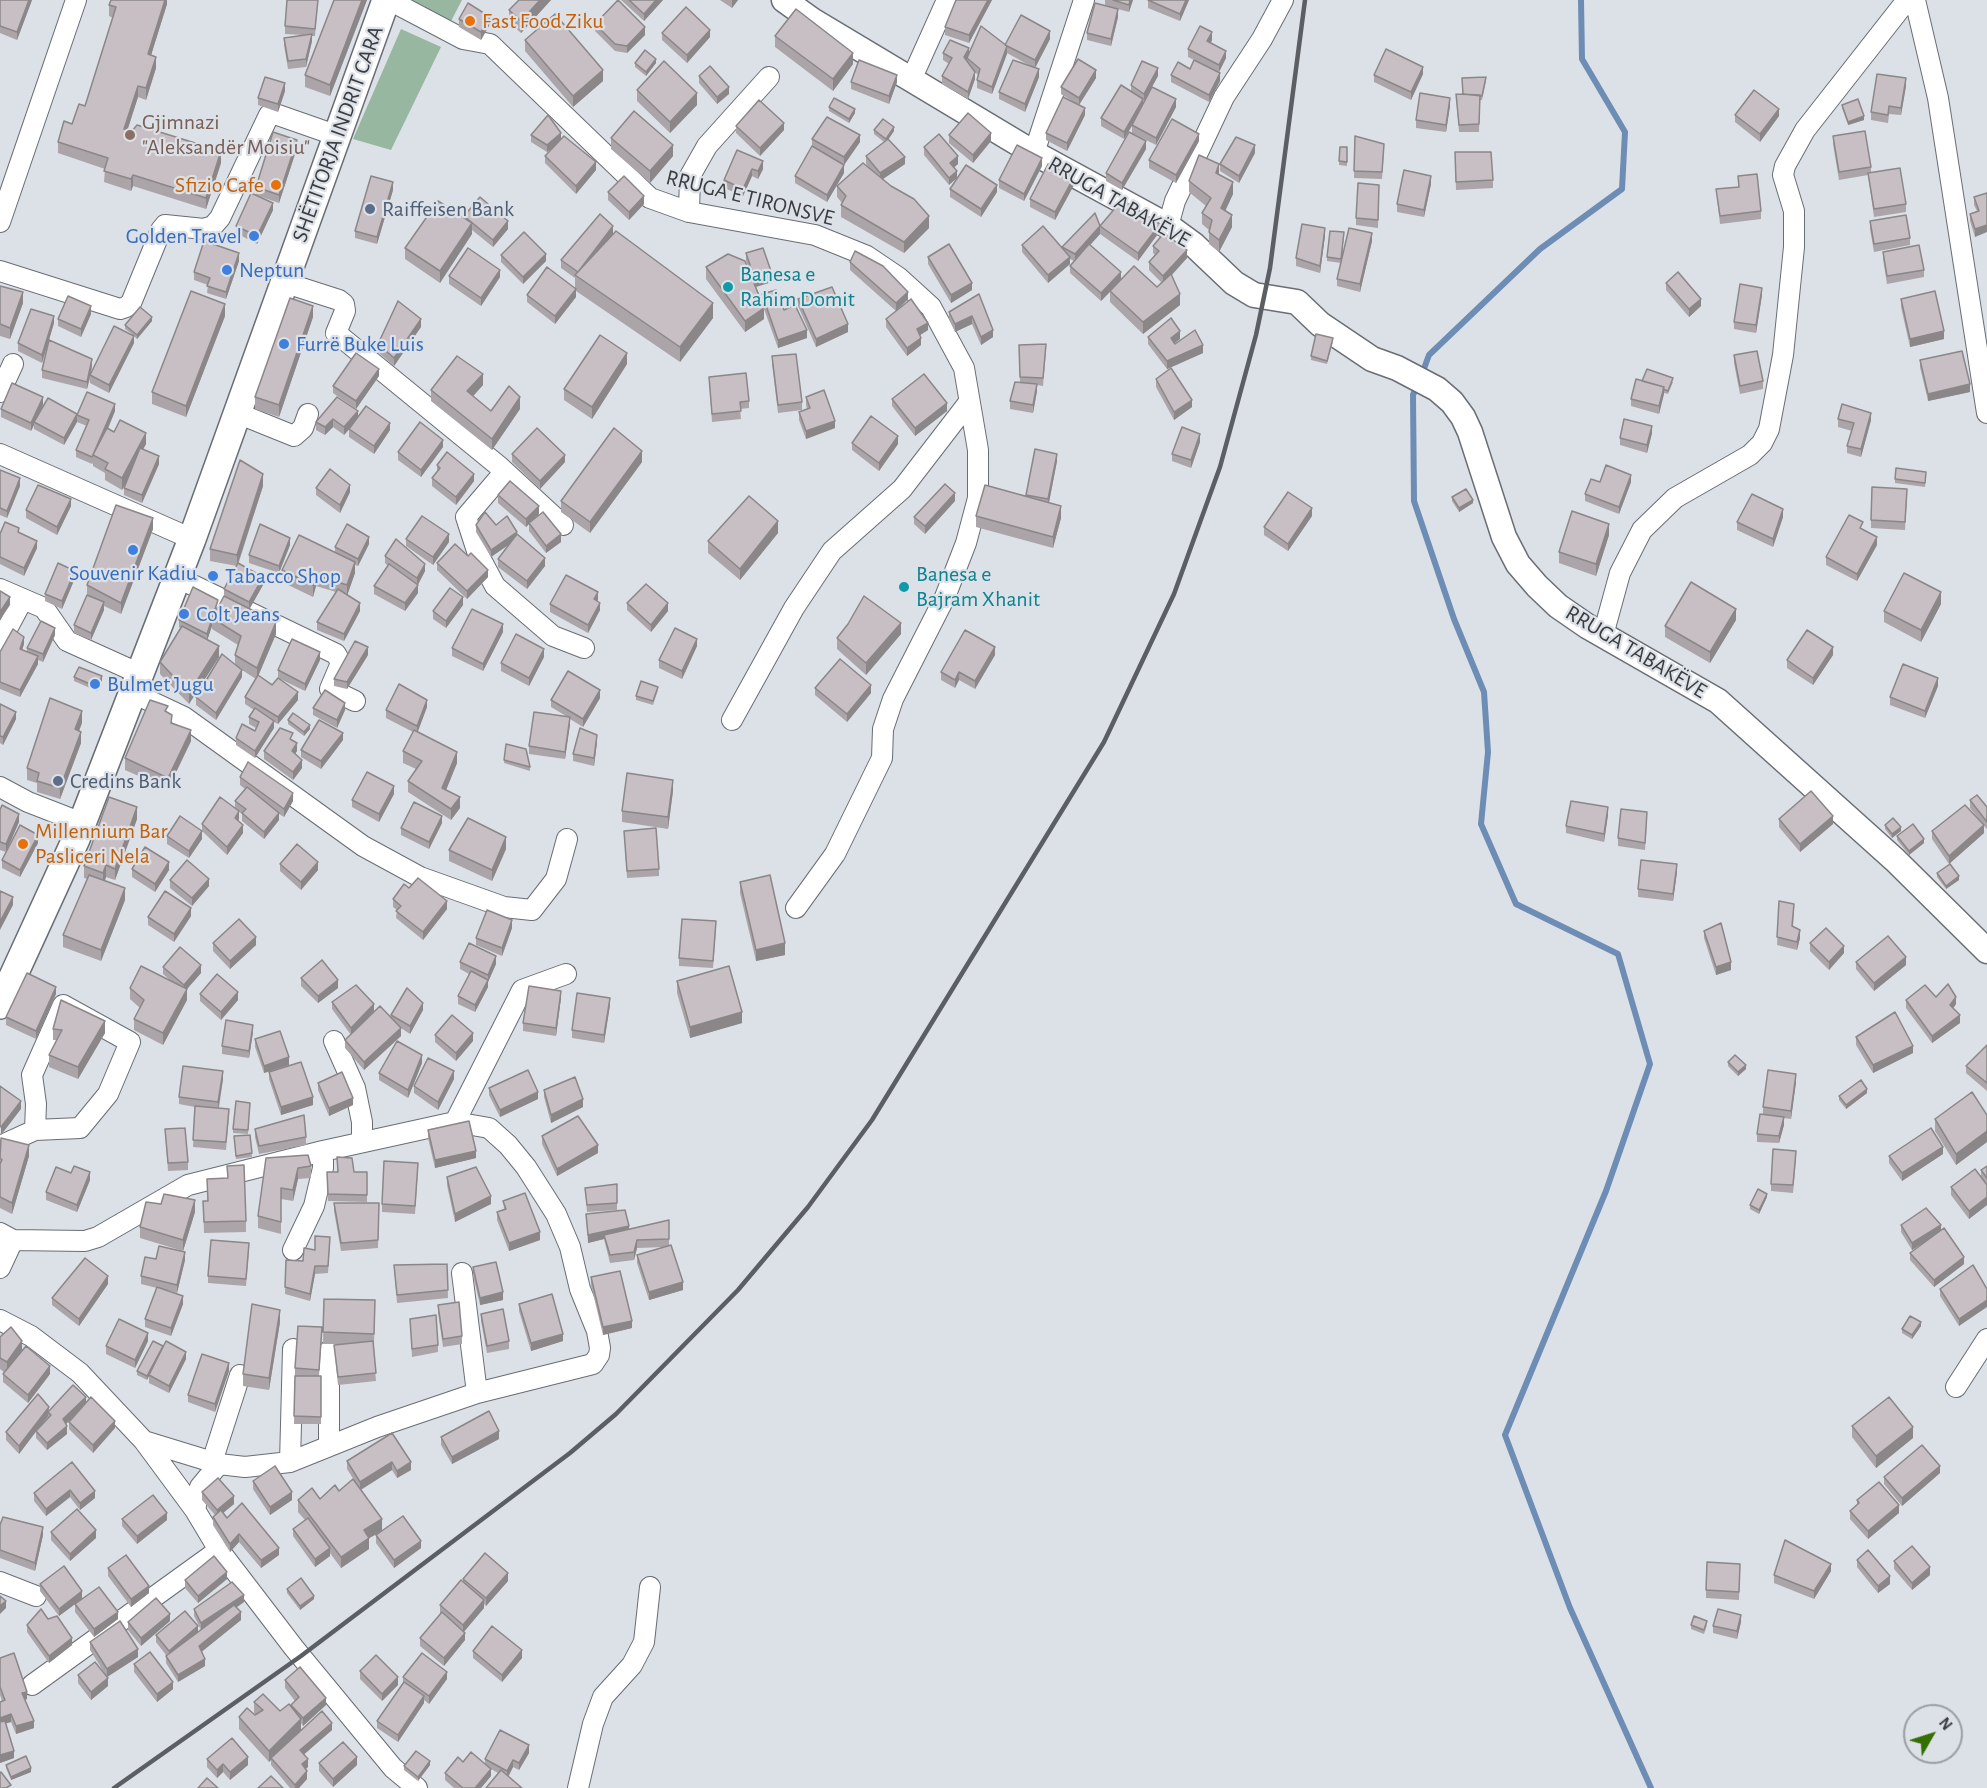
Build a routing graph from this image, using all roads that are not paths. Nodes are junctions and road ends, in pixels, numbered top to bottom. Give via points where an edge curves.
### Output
1 (76, 0) edge
2 (387, 0) edge
3 (784, 0) edge
4 (947, 0) edge
5 (1084, 0) edge
6 (1283, 0) edge
7 (1907, 0) edge
8 (1915, 0) edge
9 (769, 77) dead end
10 (911, 80) junction
11 (338, 136) junction
12 (1034, 153) junction
13 (689, 212) junction
14 (0, 222) edge
15 (1168, 226) junction
16 (0, 271) edge
17 (286, 282) junction
18 (13, 364) dead end
19 (0, 392) edge
20 (969, 402) junction
21 (237, 413) junction
22 (1987, 413) edge
23 (308, 414) dead end
24 (0, 454) edge
25 (500, 467) junction
26 (563, 525) dead end
27 (192, 539) junction
28 (176, 577) junction
29 (0, 589) edge
30 (22, 599) junction
31 (1603, 635) junction
32 (0, 642) edge
33 (584, 648) dead end
34 (134, 683) junction
35 (355, 701) dead end
36 (732, 720) dead end
37 (0, 787) edge
38 (82, 823) junction
39 (567, 840) dead end
40 (796, 908) dead end
41 (1987, 951) edge
42 (566, 974) dead end
43 (0, 1005) edge
44 (334, 1041) dead end
45 (455, 1122) junction
46 (35, 1130) junction
47 (362, 1142) junction
48 (0, 1146) edge
49 (323, 1151) junction
50 (7, 1236) edge
51 (293, 1250) dead end
52 (0, 1268) edge
53 (462, 1273) dead end
54 (0, 1320) edge
55 (1987, 1339) edge
56 (293, 1349) dead end
57 (329, 1351) dead end
58 (240, 1375) dead end
59 (1956, 1387) dead end
60 (477, 1393) junction
61 (144, 1441) junction
62 (329, 1446) junction
63 (290, 1462) junction
64 (216, 1463) junction
65 (195, 1510) junction
66 (219, 1550) junction
67 (0, 1582) edge
68 (650, 1587) dead end
69 (36, 1596) dead end
70 (32, 1685) dead end
71 (417, 1788) edge
72 (578, 1788) edge

1 - 14 street
2 - 11 main road, SHËTITORJA INDRIT CARA
2 - 13 street, RRUGA E TIRONSVE via 463,39 490,44 650,198
3 - 10 street, RRUGA TABAKËVE
4 - 10 street
5 - 12 street
6 - 15 street via 1224,97 1174,201
7 - 31 street via 1826,102 1785,166 1794,211 1794,247 1783,355 1769,429 1750,455 1675,498 1642,530 1620,573
8 - 22 street via 1938,98
9 - 13 street via 707,146 690,176
10 - 12 street, RRUGA TABAKËVE
11 - 16 street via 269,115 220,218 204,229 165,225 126,307 120,309
11 - 17 main road, SHËTITORJA INDRIT CARA
12 - 15 street, RRUGA TABAKËVE
13 - 20 street, RRUGA E TIRONSVE via 815,235 867,256 898,277 931,307 964,368
15 - 31 street, RRUGA TABAKËVE via 1254,295 1298,302 1320,324 1348,343 1431,386 1452,402 1467,424 1504,537 1518,564 1558,606
17 - 21 main road, SHËTITORJA INDRIT CARA
17 - 25 street via 344,304 336,333
18 - 19 street
20 - 36 street via 902,489 832,551 794,608
20 - 40 street, RRUGA E TIRONSVE via 978,450 978,498 966,543 945,597 893,699 884,729 882,758 836,854
21 - 23 street via 294,436 303,428
21 - 27 main road, SHËTITORJA INDRIT CARA
24 - 27 street
25 - 26 street
25 - 33 street via 501,476 466,517 478,555 495,586 553,636
27 - 28 main road, SHËTITORJA INDRIT CARA
28 - 34 main road, SHËTITORJA INDRIT CARA
28 - 35 street via 336,654 341,663 330,689
29 - 30 street
30 - 32 street
30 - 34 street via 44,608 67,641
31 - 41 street, RRUGA TABAKËVE via 1718,701 1895,860
34 - 38 main road, SHËTITORJA INDRIT CARA
34 - 39 street via 363,846 420,877 504,907 532,910 556,879
37 - 38 street
38 - 43 main road, SHËTITORJA INDRIT CARA
42 - 45 street via 522,990
44 - 47 street via 355,1088
45 - 47 street
45 - 60 street via 489,1128 508,1145 541,1190 570,1247 600,1348 597,1359 588,1366
46 - 46 street via 80,1128 108,1094 130,1042 63,1005 32,1075
46 - 48 street
47 - 49 street
49 - 50 street via 188,1185 85,1241
49 - 51 street via 314,1206
50 - 52 street
53 - 60 street
54 - 61 street via 31,1336 80,1373
55 - 59 street
56 - 63 street
57 - 62 street
58 - 64 street
60 - 62 street
61 - 64 street
61 - 65 street
62 - 63 street
63 - 64 street via 245,1467
64 - 65 street via 200,1486
65 - 66 street
66 - 70 street
66 - 71 street via 393,1768
67 - 69 street
68 - 72 street via 644,1642 632,1665 603,1697

